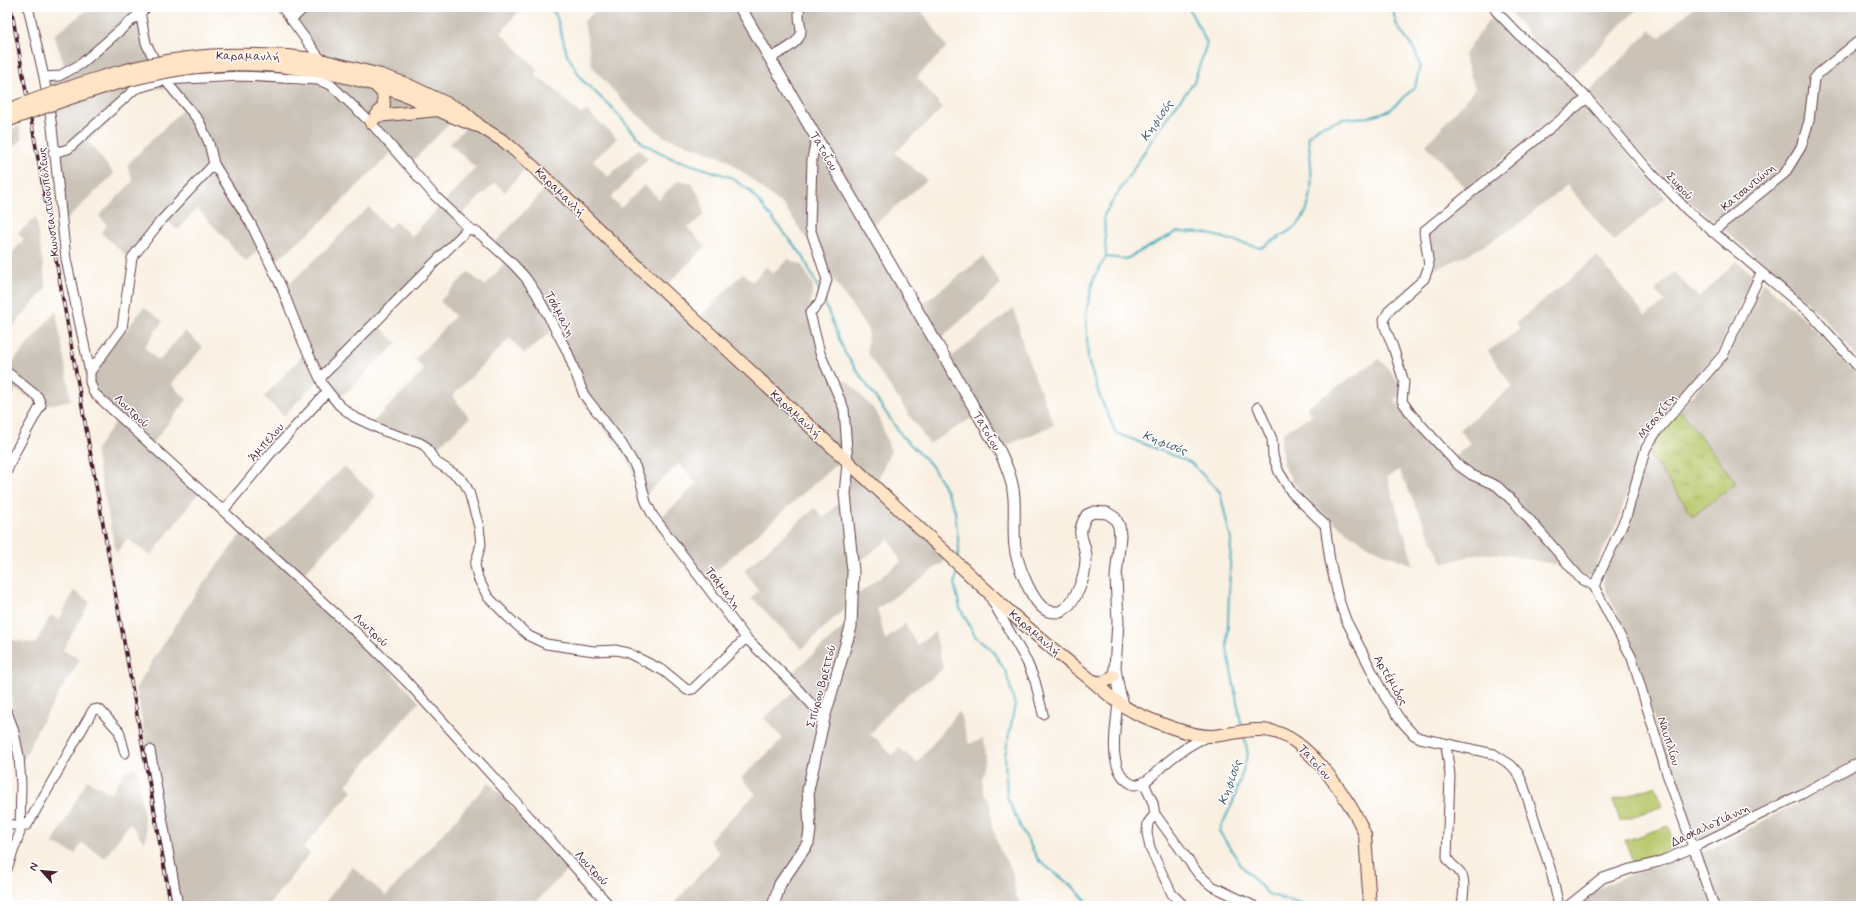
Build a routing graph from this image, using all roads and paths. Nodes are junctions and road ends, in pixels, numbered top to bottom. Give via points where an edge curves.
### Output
1 (28, 7) edge
2 (282, 7) edge
3 (304, 7) edge
4 (740, 7) edge
5 (800, 7) edge
6 (1494, 7) edge
7 (143, 9) edge
8 (291, 20) junction
9 (1861, 39) edge
10 (770, 58) junction
11 (321, 60) junction
12 (288, 62) junction
13 (44, 77) junction
14 (165, 80) junction
15 (375, 85) junction
16 (1587, 98) junction
17 (7, 110) edge
18 (438, 110) junction
19 (374, 120) junction
20 (7, 121) edge
21 (481, 127) junction
22 (816, 139) junction
23 (54, 153) junction
24 (214, 164) junction
25 (469, 228) junction
26 (1712, 232) junction
27 (1761, 273) junction
28 (1861, 370) edge
29 (7, 372) edge
30 (90, 372) junction
31 (320, 378) junction
32 (328, 391) junction
33 (94, 393) joint
34 (1258, 407) dead end
35 (848, 463) junction
36 (7, 471) edge
37 (223, 511) junction
38 (1594, 586) junction
39 (987, 591) junction
40 (746, 638) junction
41 (1116, 661) junction
42 (1113, 676) junction
43 (1090, 680) junction
44 (1119, 703) junction
45 (7, 712) edge
46 (1043, 714) dead end
47 (824, 718) junction
48 (1209, 736) junction
49 (1446, 745) junction
50 (150, 750) dead end
51 (125, 753) dead end
52 (1861, 760) edge
53 (1144, 783) junction
54 (1155, 814) junction
55 (7, 824) edge
56 (20, 826) junction
57 (1692, 848) junction
58 (7, 869) edge
59 (178, 906) edge
60 (610, 906) edge
61 (773, 906) edge
62 (1184, 906) edge
63 (1254, 906) edge
64 (1370, 906) edge
65 (1462, 906) edge
66 (1558, 906) edge
67 (1568, 906) edge
68 (1714, 906) edge

1 - 13 street, Κωνσταντινουπόλεως
2 - 8 street
3 - 8 street
4 - 10 street, Τατοΐου
5 - 10 street via 799,37
6 - 16 street, Σωρού via 1518,34 1562,72
7 - 13 street via 81,64 58,76
7 - 14 street via 144,34
8 - 11 street
9 - 26 street, Κατσαντώνη via 1814,79 1809,121 1801,147 1785,173
10 - 22 street, Τατοΐου
11 - 12 main road, Καραμανλή
11 - 21 main road, Καραμανλή via 381,75 424,91 463,111
12 - 15 main road, Καραμανλή
12 - 17 main road, Καραμανλή, bridge via 244,54 161,62 72,86
12 - 20 main road, Καραμανλή, bridge via 221,65 166,72 80,94
13 - 23 street, Κωνσταντινουπόλεως
14 - 19 street, Τσάμαλη via 242,76 318,80 335,88
14 - 23 street, Τσάμαλη via 135,89 68,148
14 - 24 street via 199,121 209,143
15 - 18 main road, Καραμανλή
15 - 19 main road via 380,88 384,105
16 - 26 street, Σωρού via 1650,172 1686,210
16 - 38 street via 1424,231 1429,266 1424,279 1390,309 1384,319 1404,382 1402,401 1411,414 1465,471 1497,486 1516,504 1580,578
18 - 19 main road
18 - 21 main road, Καραμανλή
19 - 25 street, Τσάμαλη via 434,195
21 - 35 main road, Καραμανλή via 505,142 535,168
22 - 35 street via 812,159 810,228 827,280 820,302 810,313 820,353 844,409
22 - 41 street, Τατοΐου via 1009,471 1014,498 1017,558 1029,587 1043,607 1049,611 1060,612 1072,603 1086,560 1080,531 1087,515 1100,511 1115,518 1120,536 1116,578
23 - 30 street, Κωνσταντινουπόλεως via 66,259
24 - 30 street via 159,223 132,258 122,328
24 - 31 street via 251,224 281,286
25 - 31 street
25 - 40 street, Τσάμαλη via 481,235 512,263 536,293 567,351 584,394 622,444 635,466 649,509
26 - 27 street, Σωρού
27 - 28 street, Σωρού via 1810,313
27 - 38 street, Μεσογίτη via 1723,355 1657,431 1646,448 1626,516
29 - 36 street via 38,396 41,405
30 - 33 street, Κωνσταντινουπόλεως
31 - 32 street
32 - 37 street, Άμπελου via 271,453
32 - 40 street via 354,417 425,446 436,462 464,482 479,527 481,544 474,565 478,578 488,597 529,636 546,644 594,651 616,650 628,654 664,672 688,690 693,689
33 - 37 street, Λουτρού
34 - 49 street, Αρτέμιδος via 1272,438 1273,456 1279,472 1292,493 1325,524 1339,600 1352,634 1385,697 1414,735
35 - 39 main road, Καραμανλή
35 - 47 street, Σπύρου Βρεττού via 845,494 853,571 852,616
37 - 60 street, Λουτρού via 398,673
38 - 57 street, Ναυπλίου via 1632,658
39 - 43 main road, Καραμανλή
39 - 46 street via 1027,662 1035,681
40 - 47 street, Τσάμαλη
41 - 42 street, Τατοΐου
41 - 44 street, Τατοΐου
42 - 43 main road via 1102,683
42 - 44 street, Τατοΐου
43 - 44 main road, Καραμανλή
44 - 48 main road, Τατοΐου via 1162,724
44 - 53 street via 1114,759 1117,769 1128,783
45 - 56 street via 19,756
47 - 61 street, Σπύρου Βρεττού via 808,790 808,843 780,884
48 - 53 street via 1166,763
48 - 64 main road, Τατοΐου via 1270,730 1284,734 1302,746 1358,817 1365,835
49 - 65 street via 1450,775 1446,857 1461,873 1464,881
49 - 66 street, Αρτέμιδος via 1494,754 1518,773 1551,871
50 - 59 street
51 - 56 street via 119,731 100,710 93,710 27,826
52 - 57 street, Δασκαλογιάννη via 1802,794
53 - 54 street
54 - 62 street via 1148,823 1150,848 1172,894
54 - 63 street via 1199,876 1212,886
55 - 56 street
56 - 58 street via 18,842
57 - 67 street, Δασκαλογιάννη via 1659,862 1603,878
57 - 68 street, Ναυπλίου

